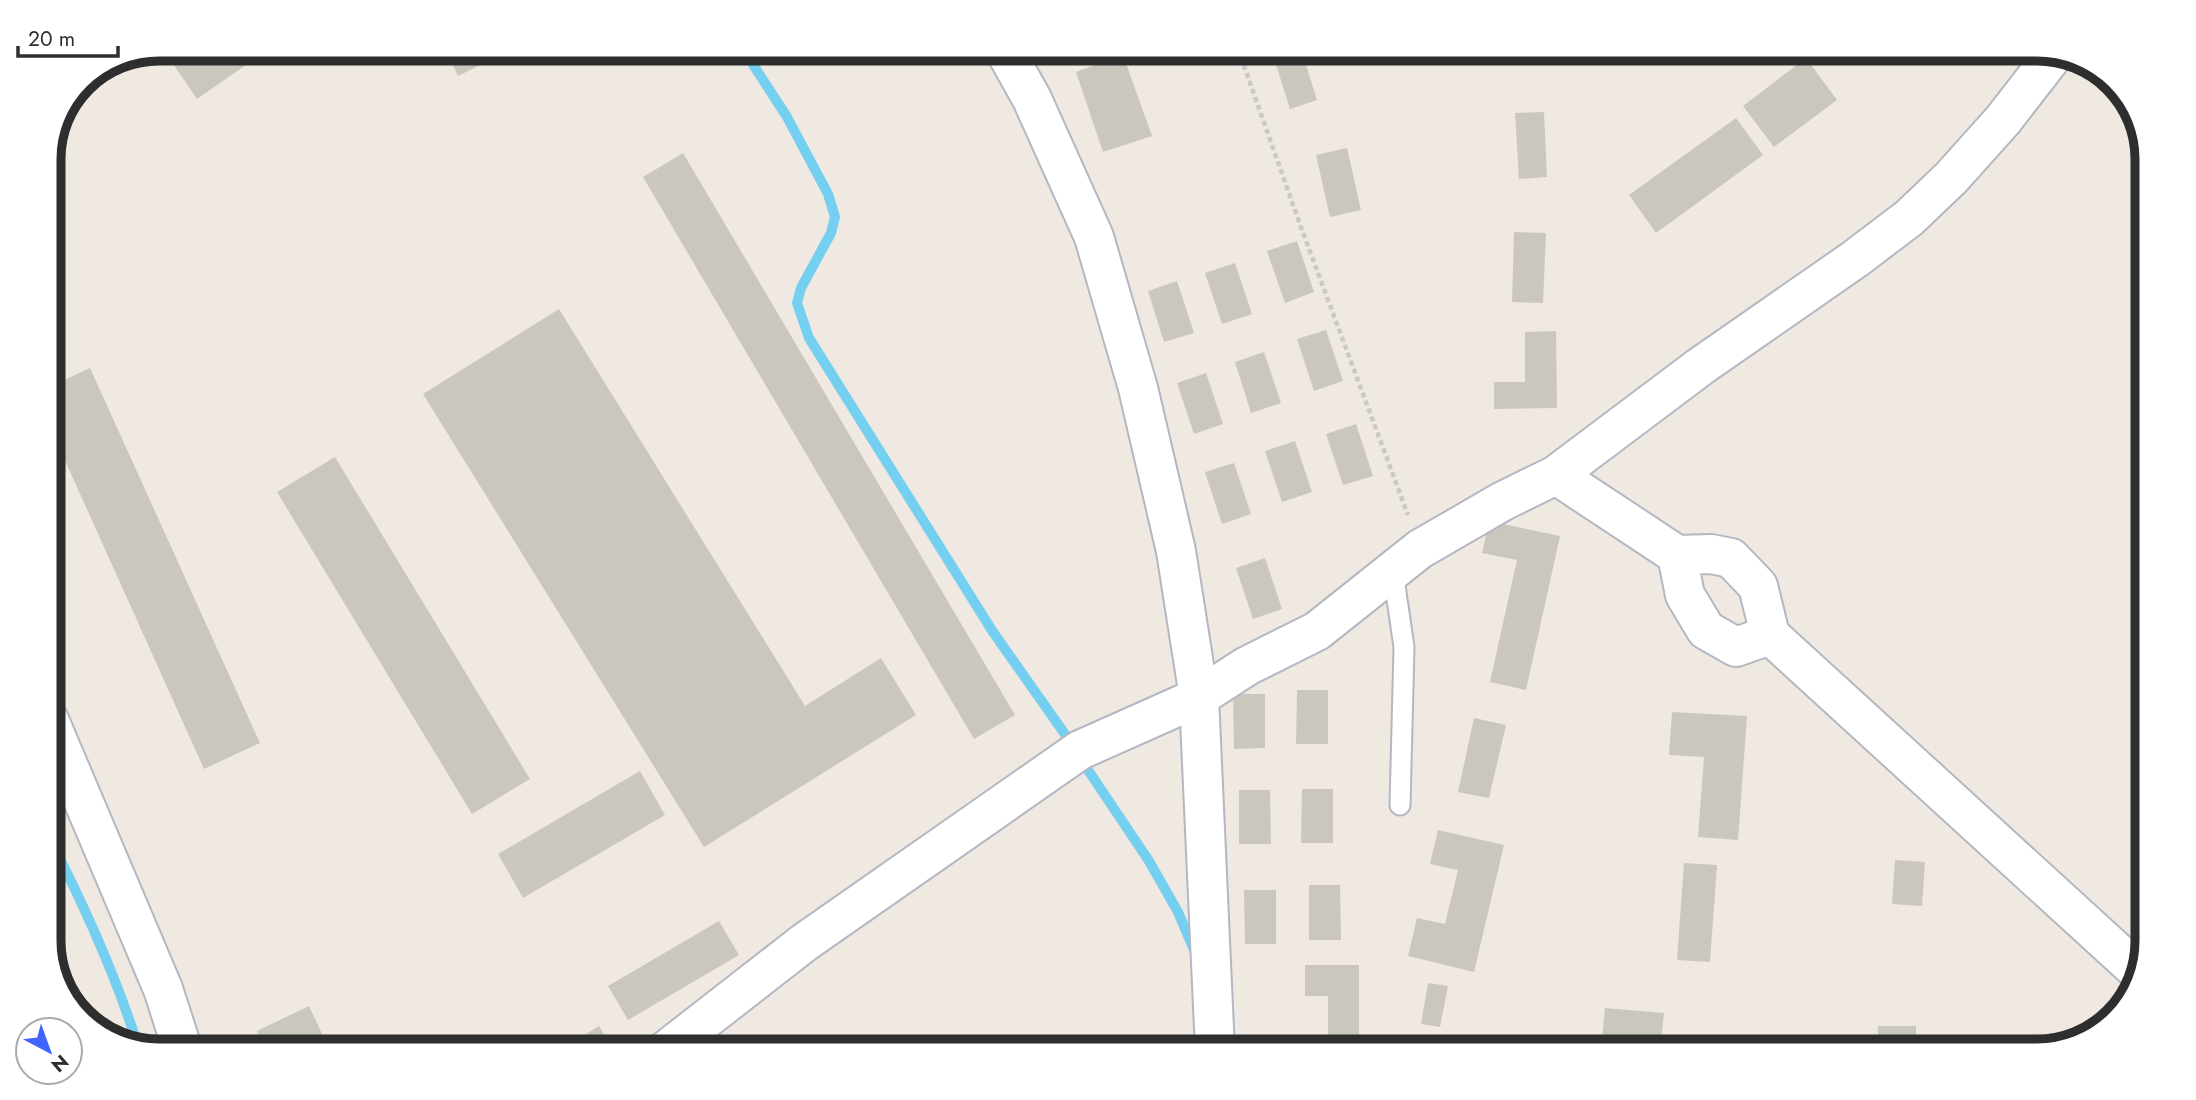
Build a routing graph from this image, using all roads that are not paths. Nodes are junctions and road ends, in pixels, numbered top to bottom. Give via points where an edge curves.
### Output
1 (1011, 61) edge
2 (2048, 62) edge
3 (1556, 475) junction
4 (1677, 555) junction
5 (1406, 560) junction
6 (1770, 635) junction
7 (1199, 697) junction
8 (61, 748) edge
9 (1400, 805) dead end
10 (2131, 965) edge
11 (179, 1039) edge
12 (681, 1039) edge
13 (1214, 1039) edge

1 - 7 street via 1094,237 1138,388 1176,551
2 - 3 street via 1951,178 1909,218
3 - 4 street
3 - 5 street via 1503,501
4 - 6 street via 1731,558 1758,586
4 - 6 street via 1685,594 1706,630 1736,647
5 - 7 street via 1317,631 1247,666
5 - 9 lane
6 - 10 street
7 - 12 street via 1080,750 805,943
7 - 13 street
8 - 11 street via 163,989

